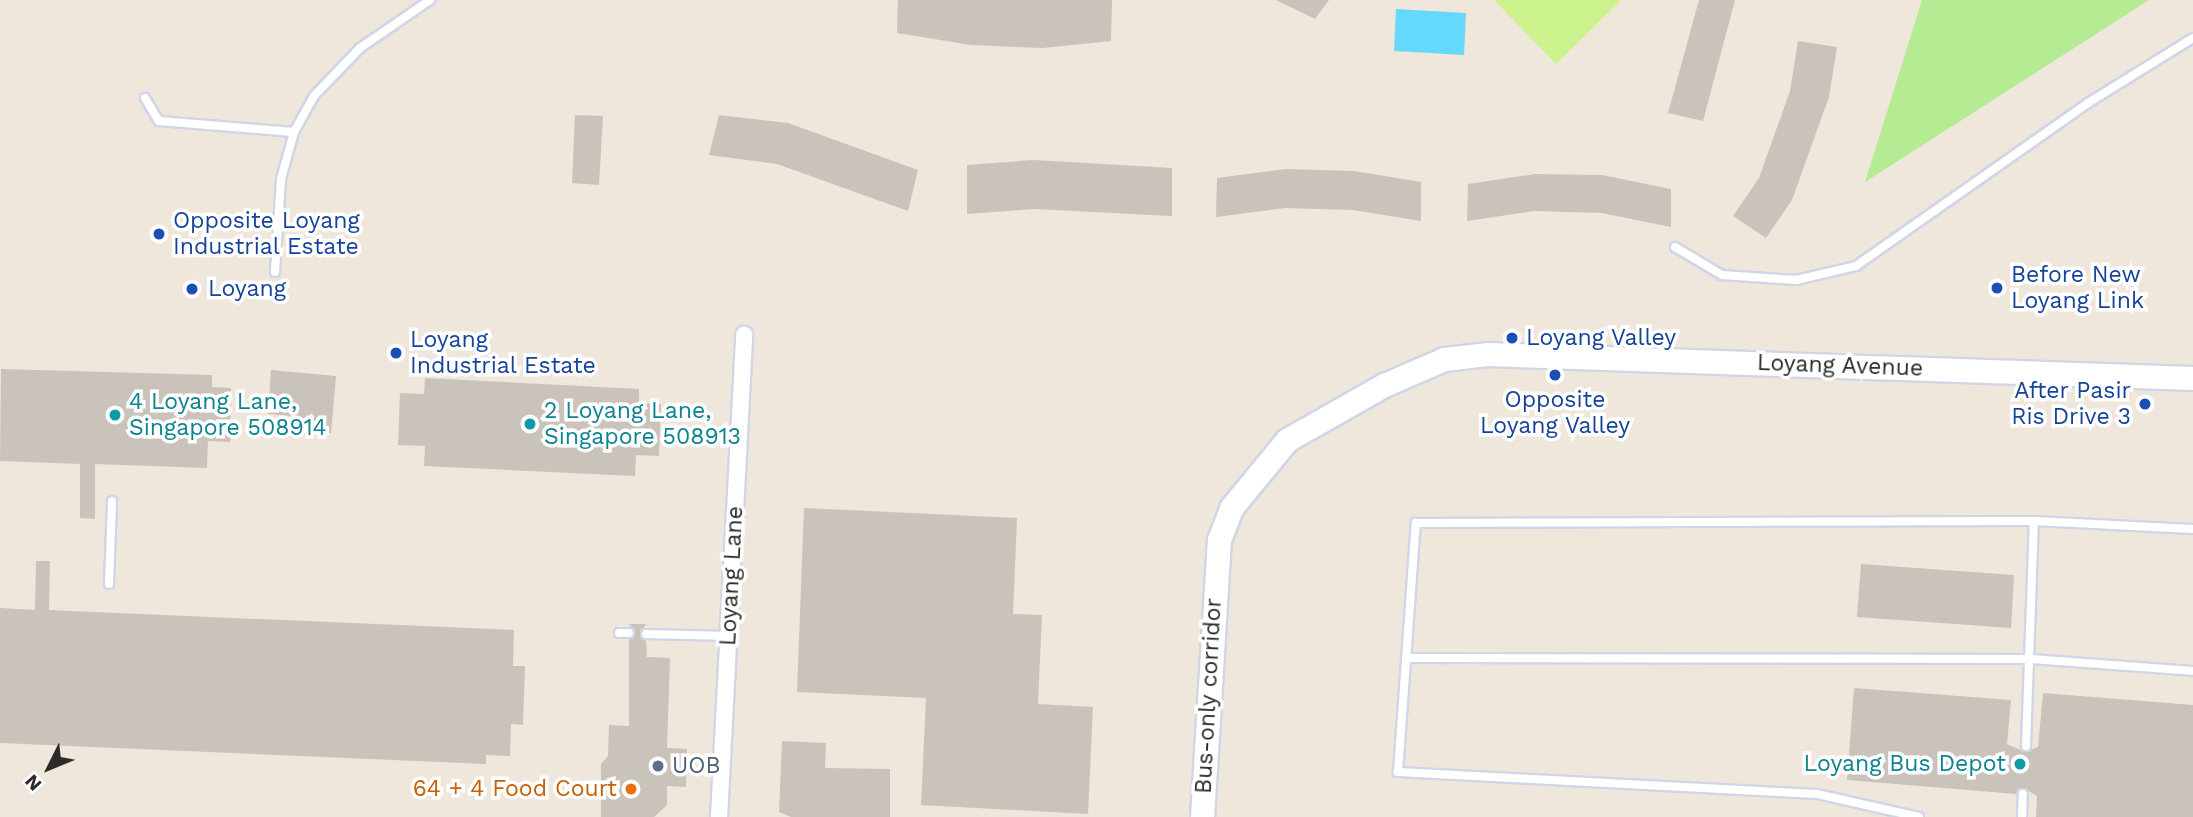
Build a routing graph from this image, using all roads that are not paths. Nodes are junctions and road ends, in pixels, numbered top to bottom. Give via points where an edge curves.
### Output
1 (430, 0) edge
2 (2193, 38) edge
3 (145, 98) dead end
4 (294, 132) junction
5 (1675, 247) dead end
6 (275, 272) dead end
7 (744, 335) dead end
8 (1487, 354) joint
9 (2193, 378) edge
10 (112, 501) dead end
11 (2034, 521) junction
12 (2193, 529) edge
13 (109, 584) dead end
14 (619, 633) dead end
15 (629, 633) dead end
16 (646, 634) dead end
17 (728, 636) junction
18 (1407, 657) junction
19 (2031, 659) junction
20 (2193, 671) edge
21 (2025, 746) dead end
22 (2023, 794) dead end
23 (719, 817) edge
24 (1202, 817) edge
25 (1919, 817) edge
26 (2022, 817) edge

1 - 4 lane via 332,73
2 - 5 lane via 2088,103 1856,266 1796,280 1722,275
3 - 4 lane via 159,121
4 - 6 lane via 281,179
7 - 17 street, Loyang Lane
8 - 9 street, Loyang Avenue
8 - 24 street, Bus-only corridor via 1388,394 1292,449 1266,475 1242,515 1216,575
10 - 13 lane
11 - 12 lane
11 - 18 lane via 1416,523
11 - 19 lane
14 - 15 lane
16 - 17 lane
17 - 23 street, Loyang Lane
18 - 19 lane
18 - 25 lane via 1398,772 1817,794
19 - 20 lane
19 - 21 lane
22 - 26 lane

